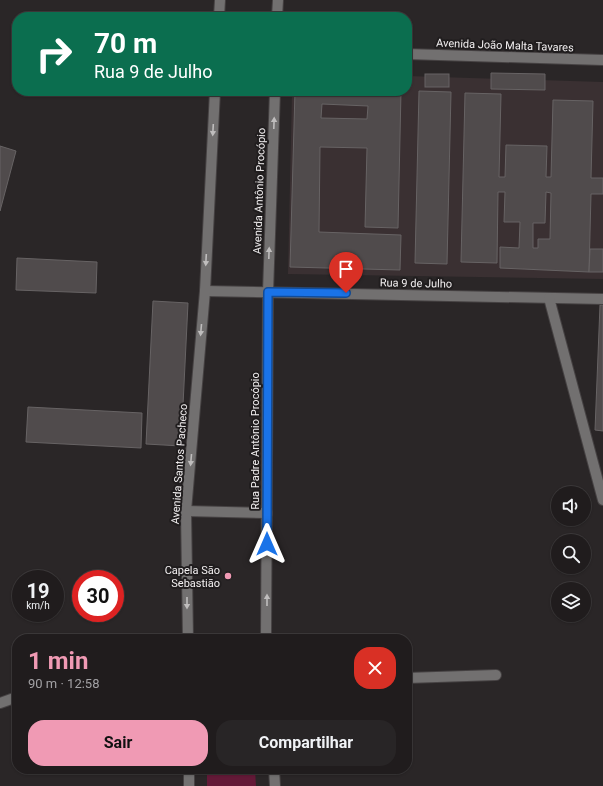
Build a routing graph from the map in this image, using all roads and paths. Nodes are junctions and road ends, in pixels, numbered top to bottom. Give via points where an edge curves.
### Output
1 (220, 0) edge
2 (278, 0) edge
3 (219, 12) edge
4 (277, 12) edge
5 (412, 54) edge
6 (603, 60) edge
7 (215, 96) edge
8 (275, 96) edge
9 (205, 291) junction
10 (268, 292) junction
11 (549, 298) junction
12 (603, 299) edge
13 (603, 500) edge
14 (186, 511) junction
15 (267, 513) junction
16 (188, 634) edge
17 (266, 634) edge
18 (496, 675) dead end
19 (412, 678) edge
20 (12, 699) edge
21 (0, 703) edge
22 (189, 774) edge
23 (274, 774) edge
24 (189, 786) edge
25 (275, 786) edge

1 - 3 street
2 - 4 street
5 - 6 street, Avenida João Malta Tavares
7 -> 9 street
10 -> 8 street, Avenida Antônio Procópio
9 - 10 street, Rua 9 de Julho
9 -> 14 street, Avenida Santos Pacheco
10 - 11 street, Rua 9 de Julho
10 - 15 street, Rua Padre Antônio Procópio
11 - 12 street, Rua 9 de Julho
11 - 13 street
14 - 15 street
14 -> 16 street, Avenida Santos Pacheco
17 -> 15 street, Rua Padre Antônio Procópio
18 - 19 street
20 - 21 street
22 - 24 street
23 - 25 street

